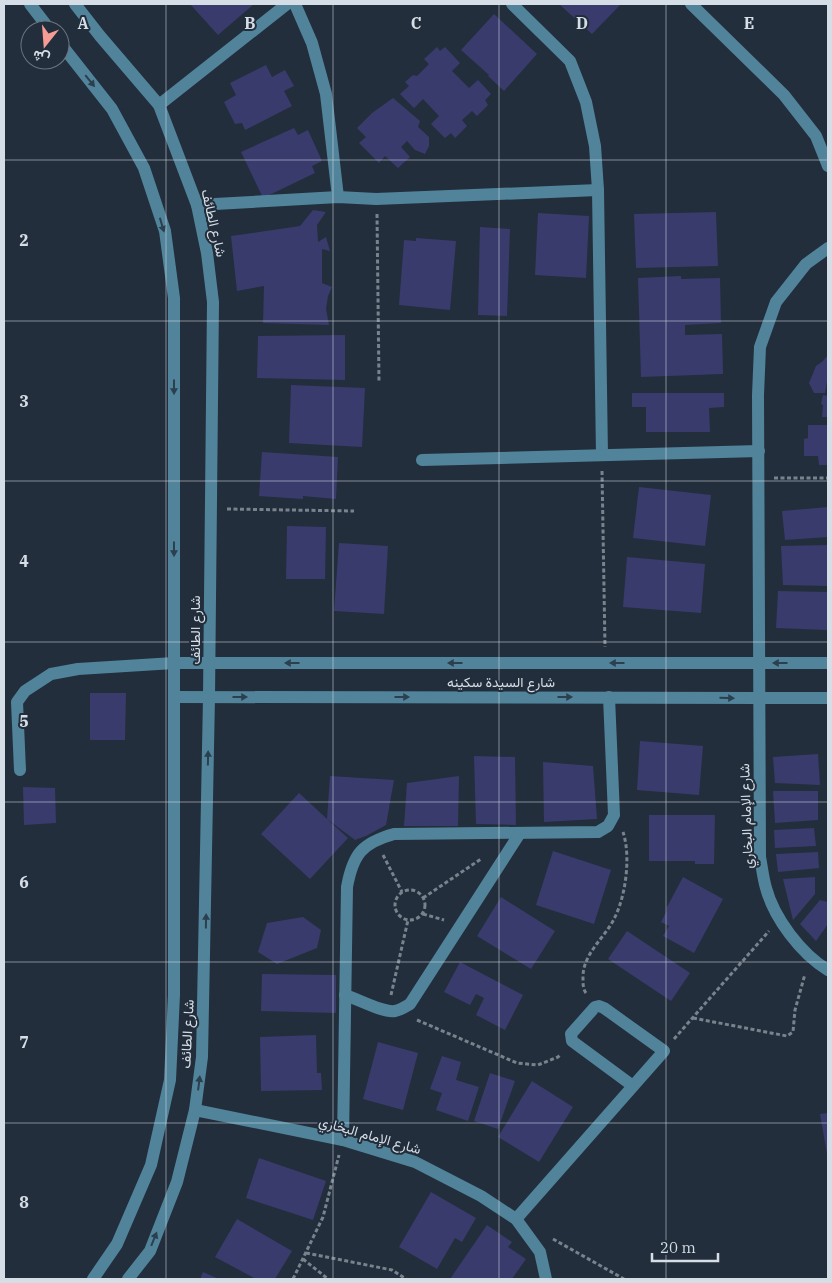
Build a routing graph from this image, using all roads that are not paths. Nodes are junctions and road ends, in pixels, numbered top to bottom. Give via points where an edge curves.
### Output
1 (30, 4) edge
2 (75, 4) edge
3 (287, 4) edge
4 (295, 4) edge
5 (512, 4) edge
6 (690, 4) edge
7 (42, 20) edge
8 (70, 56) edge
9 (159, 105) junction
10 (828, 166) edge
11 (598, 190) junction
12 (338, 197) junction
13 (197, 206) junction
14 (828, 248) edge
15 (759, 451) junction
16 (602, 455) junction
17 (422, 460) dead end
18 (174, 663) junction
19 (209, 663) junction
20 (759, 663) junction
21 (828, 663) edge
22 (174, 696) junction
23 (609, 696) junction
24 (209, 697) junction
25 (759, 698) junction
26 (828, 698) edge
27 (20, 770) dead end
28 (520, 833) junction
29 (828, 970) edge
30 (346, 995) junction
31 (633, 1086) junction
32 (195, 1110) junction
33 (343, 1140) junction
34 (516, 1218) junction
35 (93, 1279) edge
36 (128, 1279) edge
37 (546, 1279) edge

1 - 7 street
2 - 9 street, شارع الطائف
3 - 9 street
4 - 12 street via 312,43 326,94
5 - 11 street via 570,61 586,102 594,137
6 - 10 street via 784,95 816,136
8 -> 18 street, شارع الطائف via 112,109 144,168 165,231 174,298
9 - 13 street, شارع الطائف
11 - 12 street via 376,199
11 - 16 street
12 - 13 street
13 - 19 street, شارع الطائف via 213,302
14 - 15 street, شارع الإمام البخاري via 806,264 776,302 760,347
15 - 16 street
15 - 20 street, شارع الإمام البخاري
16 - 17 street
18 - 19 street, شارع السيدة سكينه
18 - 22 street, شارع الطائف
18 - 27 street, شارع السيدة سكينه via 51,674 25,691 17,702
20 -> 19 street, شارع السيدة سكينه
19 - 24 street, شارع الطائف
21 -> 20 street, شارع السيدة سكينه
20 - 25 street, شارع الإمام البخاري
22 - 24 street, شارع السيدة سكينه
22 - 35 street, شارع الطائف via 174,995 170,1080 151,1165 117,1244
24 -> 23 street, شارع السيدة سكينه
23 -> 25 street, شارع السيدة سكينه
23 - 28 street via 614,815 608,826 598,832
32 -> 24 street, شارع الطائف via 202,1057 204,1003
25 - 26 street, شارع السيدة سكينه
25 - 29 street, شارع الإمام البخاري via 760,857 766,889 780,919 799,946
28 - 30 street via 415,998 403,1009 391,1011
28 - 30 street via 394,834 375,839 360,851 350,868 347,887
30 - 33 street
31 - 31 street via 572,1041 571,1034 595,1007 604,1008 664,1051
31 - 34 street
32 - 33 street, شارع الإمام البخاري
36 -> 32 street, شارع الطائف via 150,1250 177,1182
33 - 34 street, شارع الإمام البخاري via 415,1162
34 - 37 street, شارع الإمام البخاري via 540,1252

